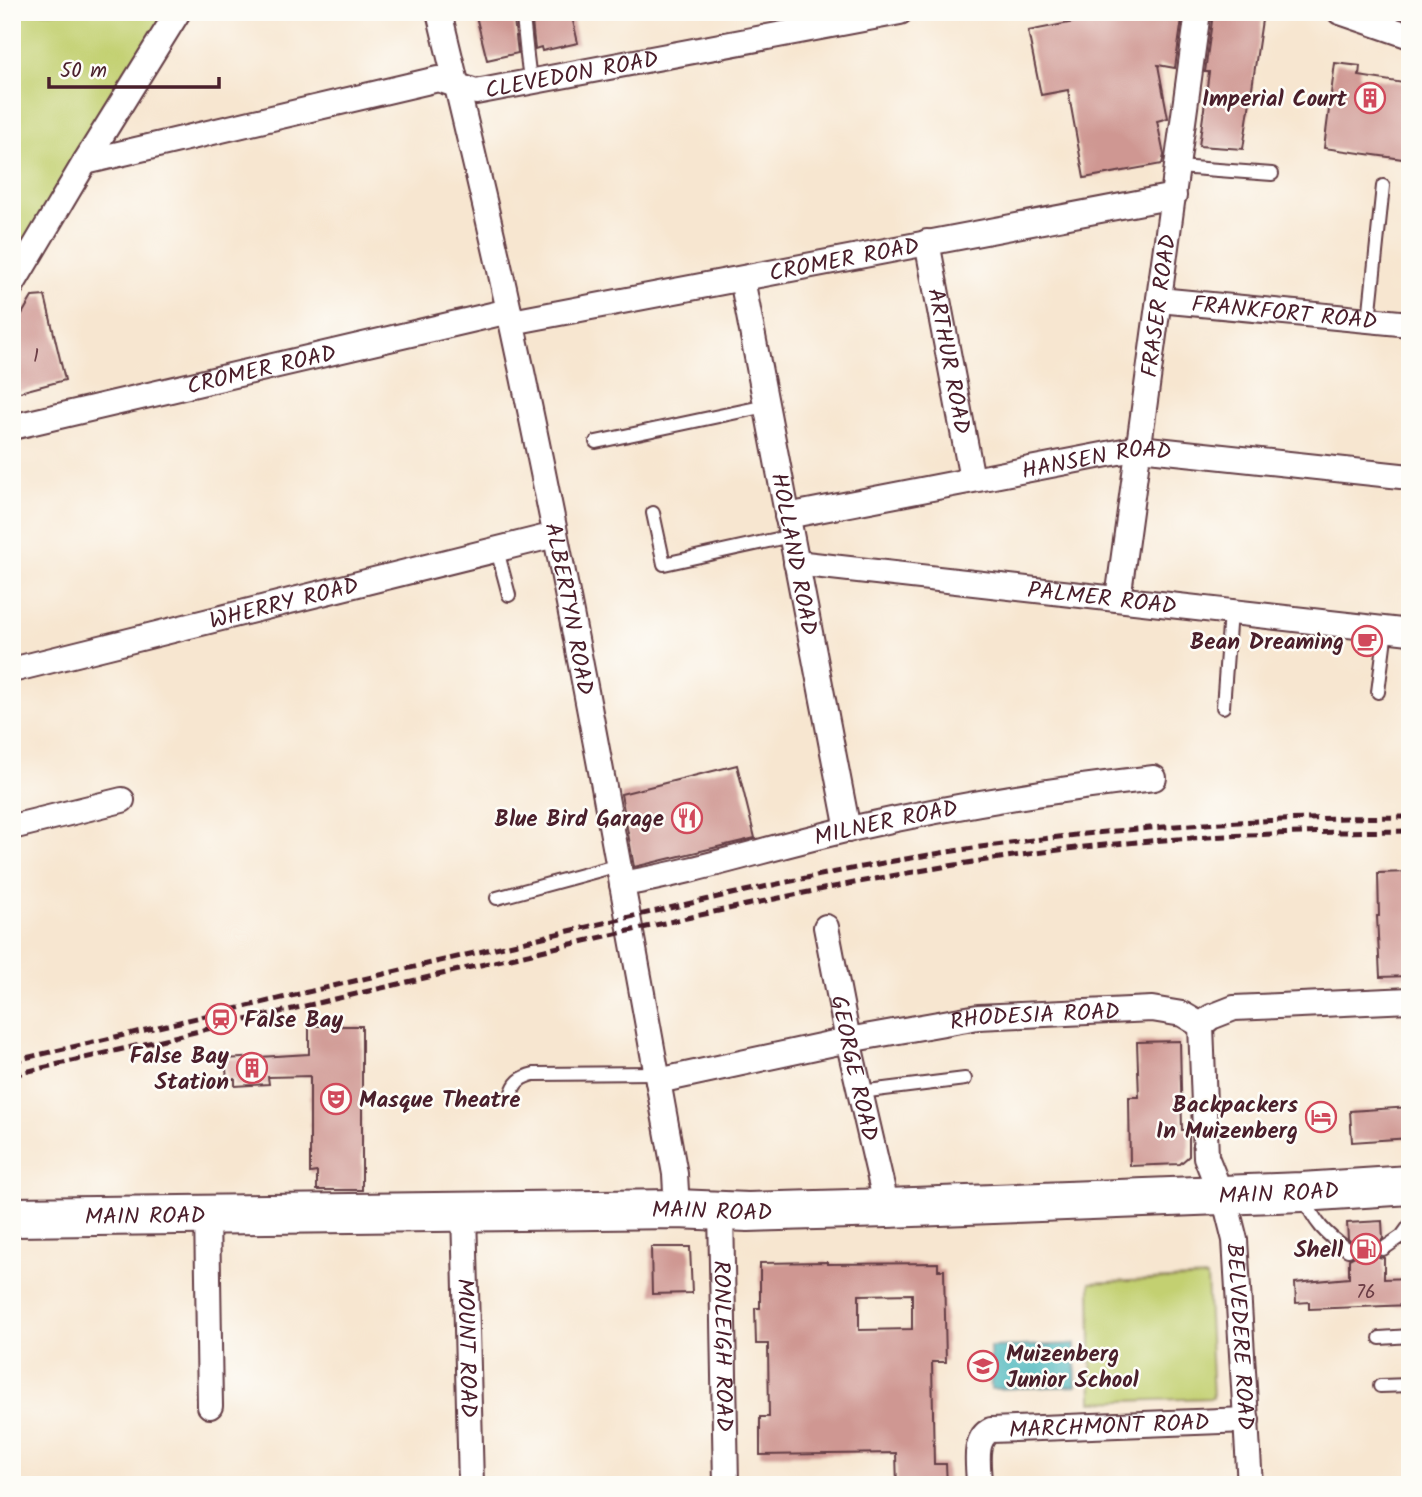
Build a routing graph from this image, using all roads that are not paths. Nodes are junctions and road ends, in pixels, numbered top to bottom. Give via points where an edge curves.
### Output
1 (178, 12) edge
2 (439, 12) edge
3 (522, 12) edge
4 (900, 12) edge
5 (1198, 12) edge
6 (1340, 12) edge
7 (1410, 36) edge
8 (531, 83) junction
9 (456, 85) junction
10 (85, 162) junction
11 (1178, 167) junction
12 (1272, 174) dead end
13 (1383, 186) dead end
14 (1174, 196) junction
15 (928, 242) junction
16 (742, 279) junction
17 (12, 285) edge
18 (1159, 300) junction
19 (510, 316) junction
20 (1369, 320) junction
21 (1410, 324) edge
22 (766, 406) junction
23 (12, 427) edge
24 (596, 442) dead end
25 (1139, 448) junction
26 (1410, 477) edge
27 (972, 479) junction
28 (653, 513) dead end
29 (789, 526) junction
30 (555, 536) junction
31 (497, 550) junction
32 (796, 563) junction
33 (509, 595) dead end
34 (1118, 599) junction
35 (1230, 612) junction
36 (1398, 630) edge
37 (12, 670) edge
38 (1378, 692) dead end
39 (1223, 706) dead end
40 (1154, 778) dead end
41 (122, 800) dead end
42 (12, 827) edge
43 (848, 830) junction
44 (621, 874) junction
45 (497, 898) dead end
46 (827, 927) dead end
47 (1410, 1000) edge
48 (1201, 1024) junction
49 (848, 1040) junction
50 (657, 1077) junction
51 (965, 1079) dead end
52 (860, 1092) junction
53 (511, 1096) dead end
54 (1410, 1185) edge
55 (1302, 1192) junction
56 (1220, 1196) junction
57 (229, 1209) junction
58 (677, 1209) junction
59 (887, 1209) junction
60 (721, 1210) junction
61 (464, 1212) junction
62 (12, 1217) edge
63 (1410, 1225) edge
64 (1383, 1249) dead end
65 (1348, 1250) dead end
66 (1410, 1336) edge
67 (1380, 1338) dead end
68 (1410, 1385) edge
69 (1380, 1386) dead end
70 (210, 1406) dead end
71 (1247, 1420) junction
72 (471, 1485) edge
73 (726, 1485) edge
74 (979, 1485) edge
75 (1250, 1485) edge

1 - 10 street
2 - 9 street, ALBERTYN ROAD
3 - 8 lane
4 - 8 street, CLEVEDON ROAD
5 - 11 street, FRASER ROAD
6 - 7 street
8 - 9 street, CLEVEDON ROAD via 476,92
9 - 10 street, CLEVEDON ROAD via 438,79
9 - 19 street, ALBERTYN ROAD
10 - 17 street
11 - 12 lane
11 - 14 street, FRASER ROAD
13 - 20 lane
14 - 15 street, CROMER ROAD
14 - 18 street, FRASER ROAD
15 - 16 street, CROMER ROAD
15 - 27 street, ARTHUR ROAD
16 - 19 street, CROMER ROAD
16 - 22 street, HOLLAND ROAD
18 - 20 street, FRANKFORT ROAD
18 - 25 street, FRASER ROAD
19 - 23 street, CROMER ROAD
19 - 30 street, ALBERTYN ROAD
20 - 21 street, FRANKFORT ROAD
22 - 24 lane
22 - 29 street, HOLLAND ROAD
25 - 26 street, HANSEN ROAD
25 - 27 street, HANSEN ROAD
25 - 34 street, FRASER ROAD
27 - 29 street, HANSEN ROAD
28 - 29 lane via 664,564
29 - 32 street, HOLLAND ROAD
30 - 31 street, WHERRY ROAD
30 - 44 street, ALBERTYN ROAD
31 - 33 lane
31 - 37 street, WHERRY ROAD
32 - 34 street, PALMER ROAD
32 - 43 street, HOLLAND ROAD
34 - 35 street, PALMER ROAD
35 - 36 street, PALMER ROAD
35 - 39 lane
36 - 38 lane
40 - 43 street, MILNER ROAD via 981,801
41 - 42 street
43 - 44 street, MILNER ROAD
44 - 45 lane
44 - 50 street, ALBERTYN ROAD
46 - 49 street, GEORGE ROAD
47 - 48 street via 1234,1008
48 - 49 street, RHODESIA ROAD via 1182,1014 1152,1009 978,1017
48 - 56 street, BELVEDERE ROAD via 1205,1144
49 - 50 street, RHODESIA ROAD
49 - 52 street, GEORGE ROAD
50 - 53 lane via 534,1074 518,1080
50 - 58 street, ALBERTYN ROAD
51 - 52 lane
52 - 59 street, GEORGE ROAD
54 - 55 main road, MAIN ROAD
55 - 56 main road, MAIN ROAD
55 - 65 lane via 1325,1234
56 - 59 main road, MAIN ROAD
56 - 71 street, BELVEDERE ROAD via 1235,1240
57 - 61 main road, MAIN ROAD via 283,1205
57 - 62 main road, MAIN ROAD
57 - 70 street
58 - 60 main road, MAIN ROAD
58 - 61 main road, MAIN ROAD
59 - 60 main road, MAIN ROAD
60 - 73 street, RONLEIGH ROAD
61 - 72 street, MOUNT ROAD
63 - 64 lane
66 - 67 lane
68 - 69 lane
71 - 74 street, MARCHMONT ROAD via 991,1430 979,1444
71 - 75 street, BELVEDERE ROAD

